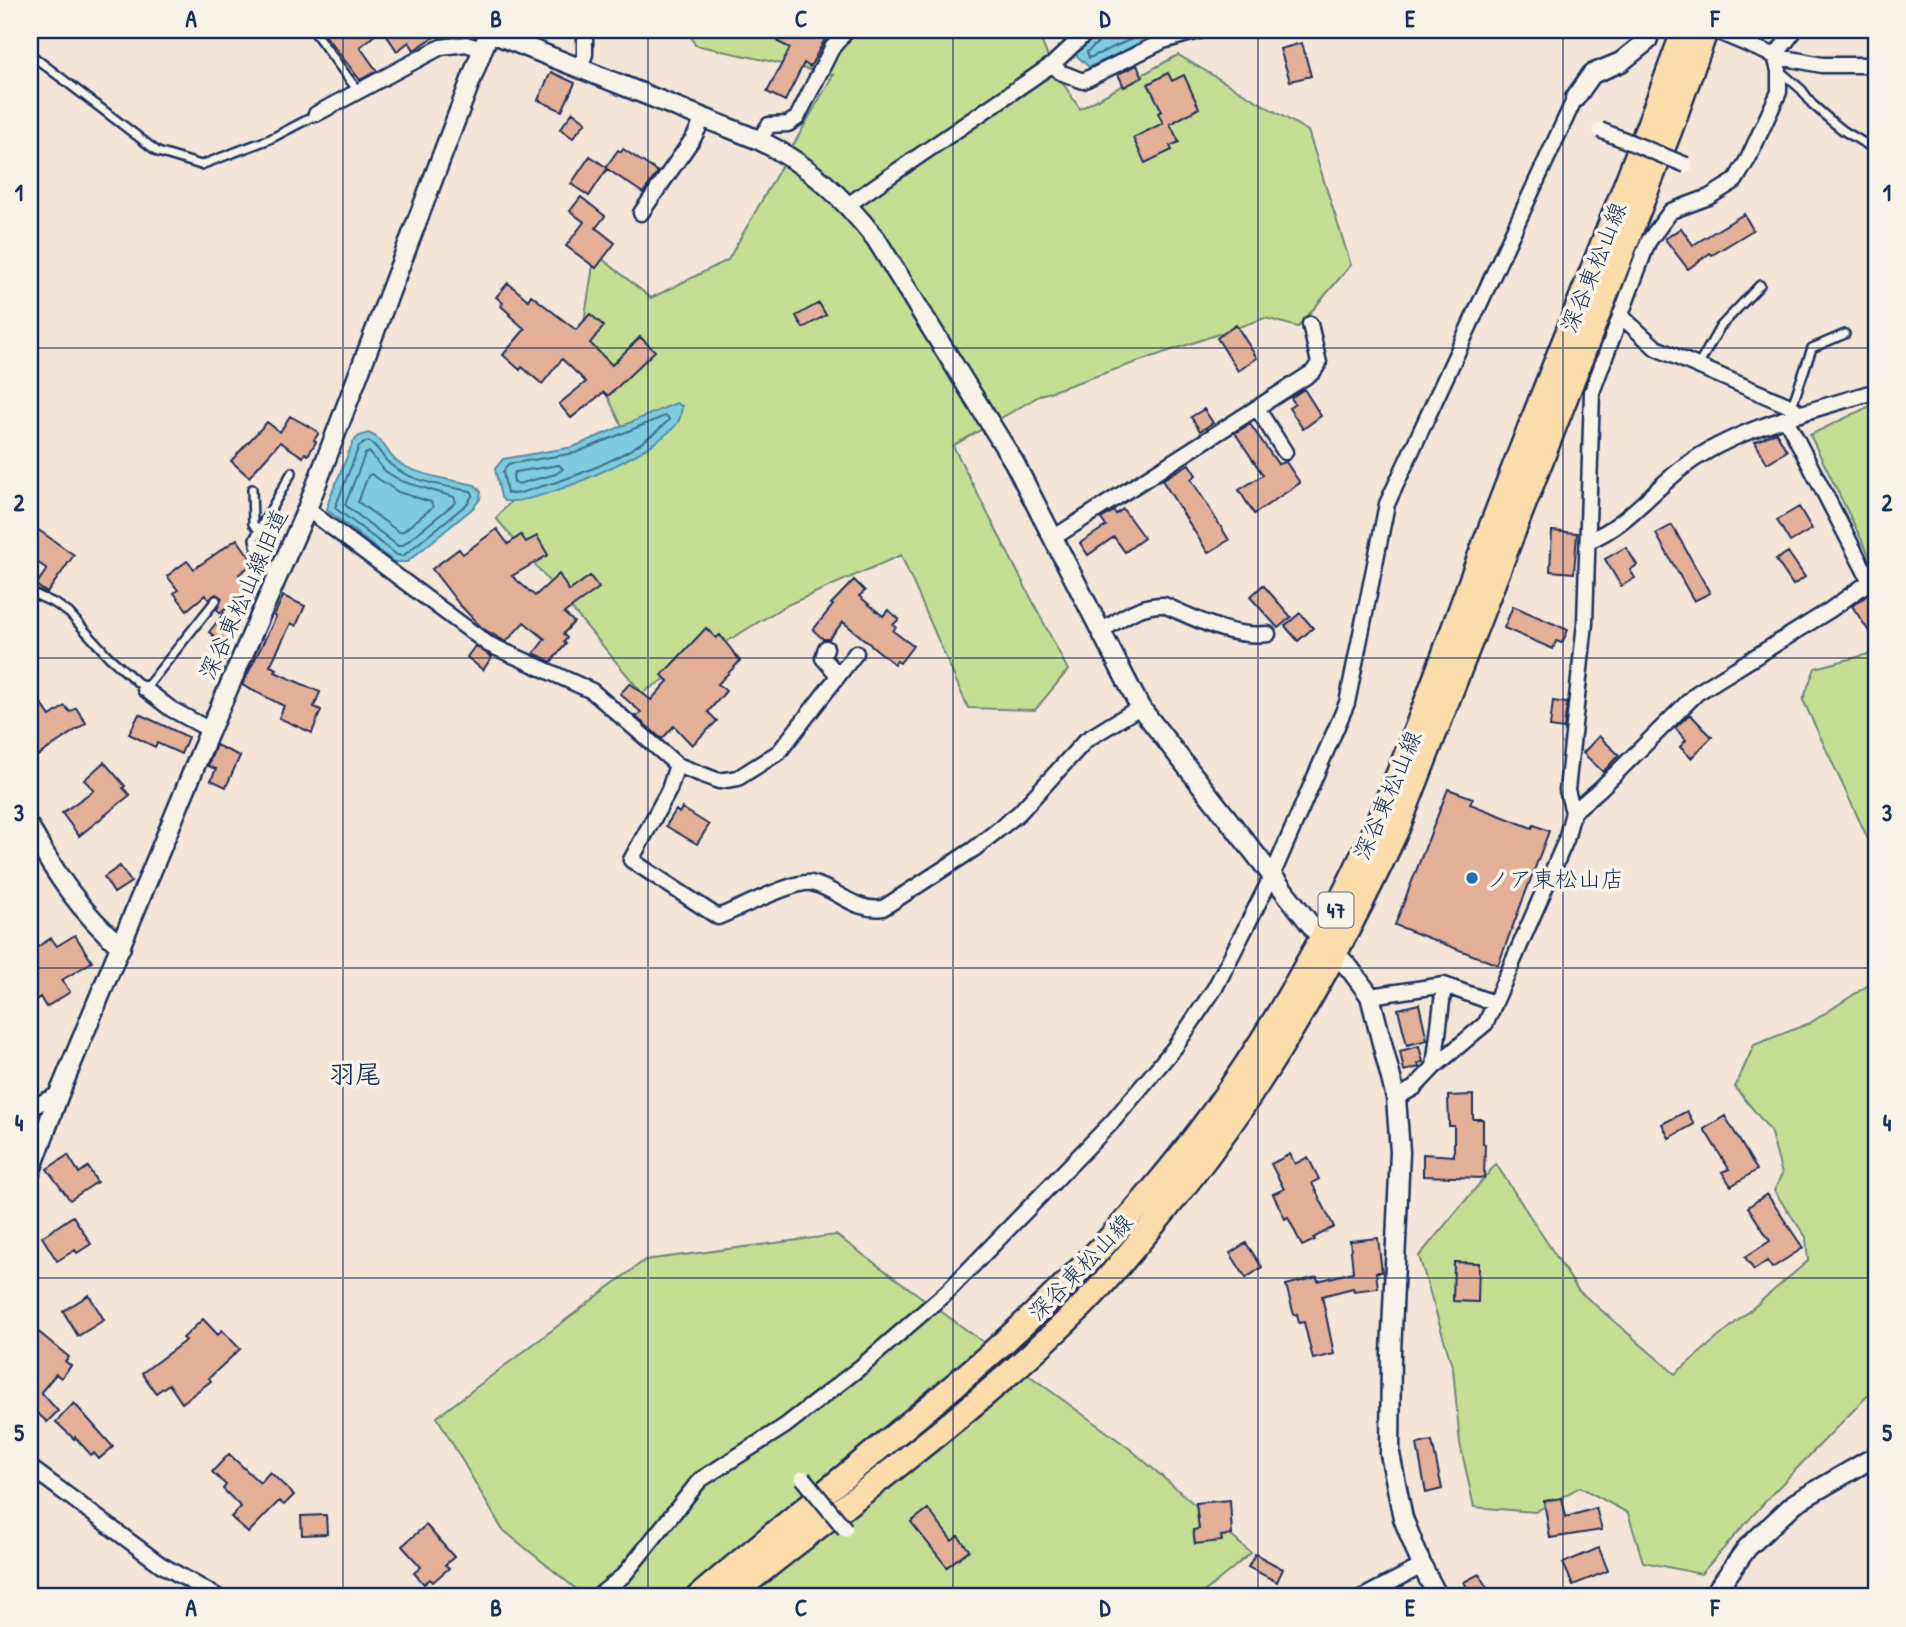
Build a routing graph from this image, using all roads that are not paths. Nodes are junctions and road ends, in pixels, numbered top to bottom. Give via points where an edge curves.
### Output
1 (584, 30) edge
2 (847, 30) edge
3 (1089, 30) edge
4 (1202, 30) edge
5 (1651, 30) edge
6 (1684, 30) edge
7 (1706, 30) edge
8 (1714, 30) edge
9 (1795, 30) edge
10 (490, 31) edge
11 (315, 33) dead end
12 (481, 49) junction
13 (30, 54) edge
14 (1775, 56) junction
15 (1052, 64) junction
16 (1876, 65) edge
17 (580, 68) junction
18 (1779, 71) junction
19 (358, 92) junction
20 (1575, 98) joint
21 (316, 114) joint
22 (704, 117) junction
23 (1600, 130) dead end
24 (759, 140) junction
25 (1876, 150) edge
26 (1686, 165) dead end
27 (849, 205) junction
28 (641, 213) dead end
29 (1760, 285) dead end
30 (1619, 315) junction
31 (1310, 324) dead end
32 (1845, 334) dead end
33 (1698, 366) junction
34 (1876, 391) edge
35 (1257, 408) junction
36 (1793, 413) junction
37 (1285, 452) dead end
38 (292, 472) dead end
39 (252, 489) dead end
40 (307, 509) junction
41 (259, 530) junction
42 (1053, 538) junction
43 (1588, 541) junction
44 (279, 573) junction
45 (1873, 579) edge
46 (30, 592) edge
47 (216, 600) dead end
48 (1101, 631) junction
49 (1268, 634) dead end
50 (826, 648) dead end
51 (856, 653) dead end
52 (838, 675) junction
53 (145, 689) junction
54 (1140, 707) junction
55 (210, 730) junction
56 (677, 765) junction
57 (1573, 813) junction
58 (30, 828) edge
59 (1272, 876) junction
60 (1328, 946) junction
61 (121, 947) junction
62 (1444, 985) junction
63 (1370, 996) junction
64 (1494, 1003) junction
65 (1434, 1067) junction
66 (59, 1094) junction
67 (1395, 1097) junction
68 (30, 1108) edge
69 (30, 1173) edge
70 (1876, 1456) edge
71 (30, 1467) edge
72 (803, 1478) dead end
73 (845, 1529) dead end
74 (1422, 1566) junction
75 (1389, 1591) edge
76 (218, 1597) edge
77 (597, 1597) edge
78 (698, 1597) edge
79 (730, 1597) edge
80 (1363, 1597) edge
81 (1438, 1597) edge
82 (1712, 1597) edge

1 - 17 street via 585,54
2 - 24 street via 832,48 797,118 788,124 769,125
3 - 15 street
4 - 15 street via 1163,41 1083,81
5 - 20 street via 1647,41 1621,62 1592,74
6 - 60 main road, 深谷東松山線 / 47
7 - 60 main road, 深谷東松山線 / 47 via 1398,827 1360,909
8 - 14 street
9 - 14 street
10 - 12 street, 深谷東松山線旧道
10 - 17 street
11 - 19 lane
12 - 19 street via 466,44 441,47
12 - 40 street, 深谷東松山線旧道
13 - 21 lane via 158,152 201,165 270,139
14 - 16 street via 1822,65
14 - 18 street
15 - 27 street
17 - 22 street
18 - 25 lane via 1829,119
18 - 30 street via 1779,92 1735,181 1671,211 1648,242
19 - 21 street
20 - 59 street via 1387,505 1347,703
22 - 24 street
22 - 28 street
23 - 26 street, bridge
24 - 27 street via 815,173
27 - 42 street via 876,239 1014,462
29 - 33 lane via 1720,327
30 - 33 street via 1656,348
30 - 43 street via 1592,392
31 - 35 street via 1320,363
32 - 36 lane via 1811,348
33 - 36 street
34 - 36 street
35 - 37 street
35 - 42 street
36 - 43 street via 1685,466 1606,534
36 - 45 street
38 - 41 lane
39 - 41 lane via 253,524
40 - 44 street, 深谷東松山線旧道
40 - 56 street via 488,644 592,691
41 - 44 lane via 254,538 257,552 266,568
42 - 48 street
43 - 57 street via 1585,623 1567,790
44 - 55 street, 深谷東松山線旧道
45 - 57 street via 1698,693
46 - 53 lane via 69,613
47 - 53 lane
48 - 49 street via 1153,604 1237,634
48 - 54 street
50 - 52 street via 824,658
51 - 52 street
52 - 56 street via 788,743 748,773 719,781
53 - 55 street
54 - 56 street via 1086,740 1018,813 974,849 883,908 869,910 810,883 789,887 718,917 631,860 669,790
54 - 59 street
55 - 61 street, 深谷東松山線旧道
57 - 64 street via 1566,840
58 - 61 street via 78,905
59 - 60 street
59 - 77 street via 1215,988 1175,1047 1095,1140 948,1291 862,1366 785,1426 700,1480 624,1575
60 - 63 street
60 - 78 main road, 深谷東松山線 / 47 via 1232,1086 1147,1197 1062,1291 967,1377
60 - 79 main road, 深谷東松山線 / 47 via 1317,989 1256,1089 1204,1163 1079,1309 983,1396
61 - 66 street, 深谷東松山線旧道
62 - 63 street
62 - 64 street
62 - 65 street
63 - 67 street
64 - 65 street via 1486,1023
65 - 67 street via 1414,1088
66 - 68 street
66 - 69 street, 深谷東松山線旧道
67 - 74 street via 1400,1152 1390,1454 1403,1518
70 - 82 street via 1795,1503 1747,1548
71 - 76 street via 160,1564
72 - 73 street, bridge
74 - 75 street
74 - 81 street
75 - 80 street

